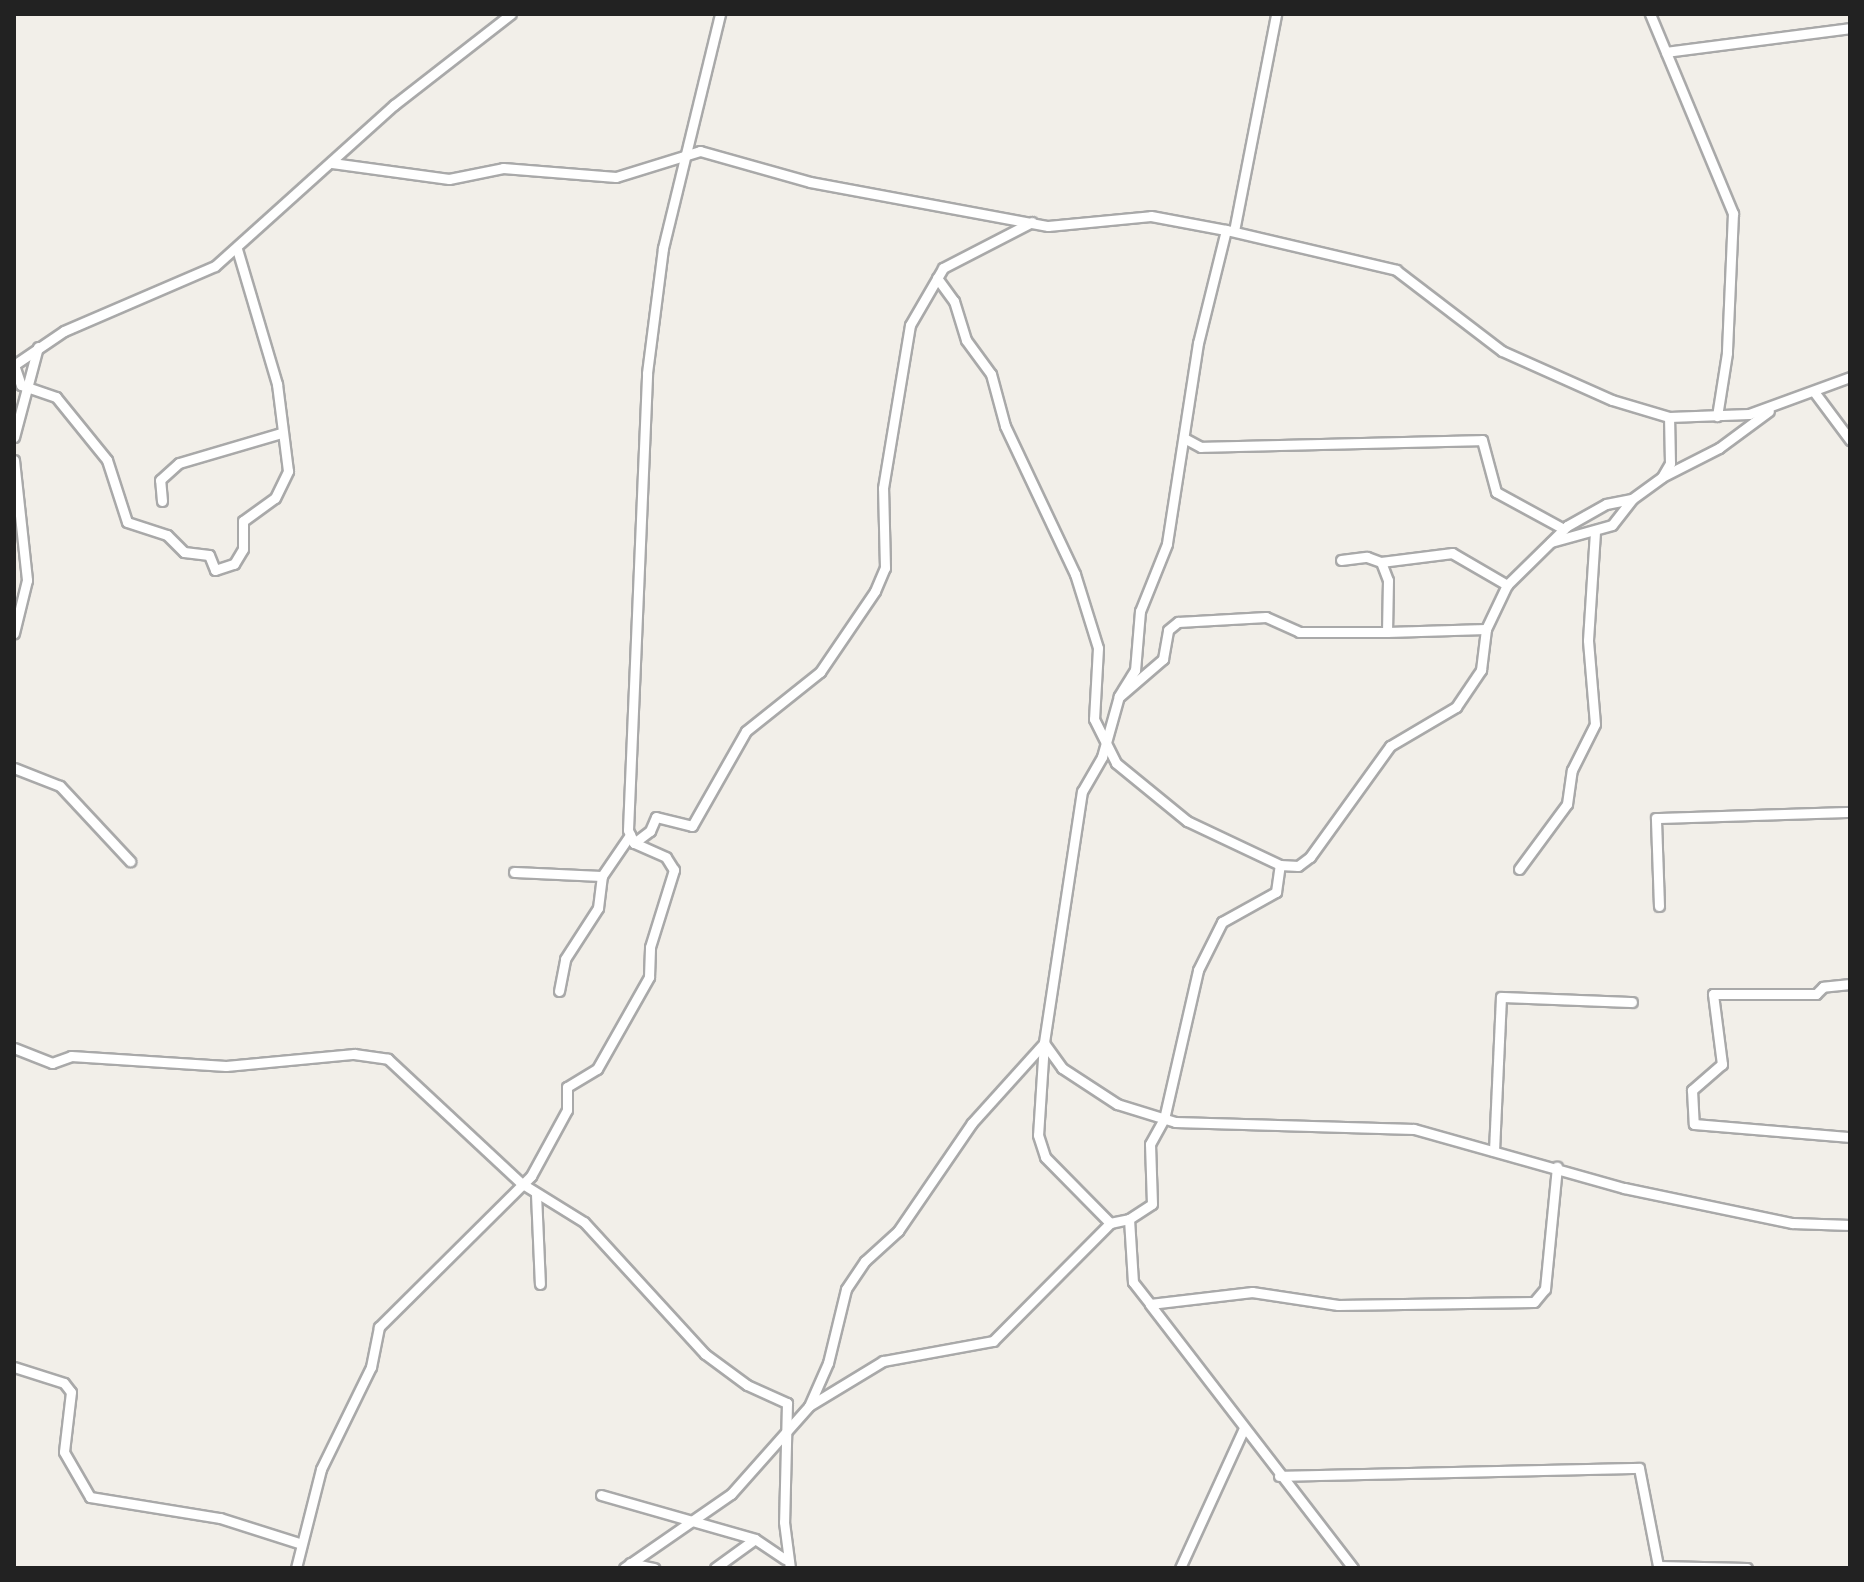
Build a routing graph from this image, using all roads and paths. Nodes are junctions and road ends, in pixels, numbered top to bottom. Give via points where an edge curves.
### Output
1 (511, 14) edge
2 (720, 14) edge
3 (1276, 14) edge
4 (1650, 14) edge
5 (1850, 28) edge
6 (1666, 52) junction
7 (685, 153) junction
8 (332, 163) junction
9 (1032, 222) junction
10 (1230, 230) junction
11 (237, 249) junction
12 (937, 278) junction
13 (38, 347) junction
14 (14, 365) edge
15 (1850, 377) edge
16 (31, 391) junction
17 (1815, 393) junction
18 (1775, 407) junction
19 (1717, 416) junction
20 (1669, 417) junction
21 (281, 433) junction
22 (14, 437) edge
23 (1184, 438) junction
24 (1850, 440) edge
25 (14, 460) edge
26 (1662, 477) junction
27 (1632, 499) junction
28 (162, 501) dead end
29 (1564, 529) junction
30 (1595, 533) junction
31 (1550, 542) junction
32 (1341, 560) dead end
33 (1381, 562) junction
34 (1507, 585) junction
35 (1486, 629) junction
36 (1387, 632) junction
37 (14, 633) edge
38 (1119, 696) junction
39 (1106, 745) junction
40 (14, 768) edge
41 (1850, 812) edge
42 (632, 839) junction
43 (130, 861) dead end
44 (1280, 865) junction
45 (1519, 869) dead end
46 (514, 872) dead end
47 (602, 876) junction
48 (1659, 906) dead end
49 (1850, 984) edge
50 (559, 991) dead end
51 (1632, 1002) dead end
52 (1044, 1043) junction
53 (14, 1048) edge
54 (1164, 1119) junction
55 (1850, 1137) edge
56 (1494, 1151) junction
57 (1557, 1167) junction
58 (521, 1183) junction
59 (536, 1194) junction
60 (1129, 1219) junction
61 (1110, 1223) junction
62 (1850, 1225) edge
63 (540, 1284) dead end
64 (1150, 1304) junction
65 (14, 1367) edge
66 (809, 1406) junction
67 (790, 1424) junction
68 (1244, 1428) junction
69 (1279, 1476) junction
70 (601, 1495) dead end
71 (697, 1520) junction
72 (755, 1539) junction
73 (299, 1543) junction
74 (788, 1563) edge
75 (627, 1566) edge
76 (296, 1568) edge
77 (654, 1568) edge
78 (715, 1568) edge
79 (1180, 1568) edge
80 (1353, 1568) edge
81 (1747, 1568) edge

1 - 8 street via 394,105
2 - 7 street
3 - 10 street
4 - 6 street
5 - 6 street
6 - 19 street via 1733,213 1727,353
7 - 8 street via 657,169 616,177 503,168 449,179
7 - 9 street
7 - 42 street via 663,248 647,373
8 - 11 street
9 - 10 street via 1098,226 1151,216
9 - 12 street via 986,242
10 - 20 street via 1396,270 1502,351 1612,400
10 - 23 street via 1198,343
11 - 13 street via 195,276
11 - 21 street via 277,384
12 - 39 street via 996,384 1005,426 1075,574 1098,648 1094,719
12 - 42 street via 910,325 883,488 885,568 875,591 820,672 746,731 692,826 656,817
13 - 14 street
13 - 16 street
14 - 16 street via 21,385
15 - 17 street
16 - 21 street via 56,397 107,460 127,522 167,535 184,552 209,555 215,570 234,564 243,549 243,521 284,484 288,471
16 - 22 street
17 - 18 street
17 - 24 street
18 - 19 street
18 - 26 street via 1719,448
19 - 20 street
20 - 26 street via 1670,463
21 - 28 street via 179,463 160,480
23 - 29 street via 1201,447 1482,440 1496,492
23 - 38 street via 1167,544 1140,611 1135,670
25 - 37 street via 27,580
26 - 27 street
27 - 29 street via 1606,504
27 - 30 street via 1612,525
29 - 31 street
30 - 31 street
30 - 45 street via 1588,627 1595,724 1572,770 1567,804
31 - 34 street
32 - 33 street via 1367,557
33 - 34 street via 1452,553
33 - 36 street via 1388,580
34 - 35 street
35 - 36 street
35 - 44 street via 1481,670 1456,707 1390,746 1310,857 1298,866
36 - 38 street via 1299,632 1266,617 1178,622 1168,630 1163,659
38 - 39 street
39 - 44 street via 1147,794 1212,837
39 - 52 street via 1082,791
40 - 43 street via 60,786
41 - 48 street via 1656,818
42 - 47 street
42 - 58 street via 666,857 674,870 650,947 649,977 597,1069 567,1087 560,1125 538,1167
44 - 54 street via 1276,892 1222,922 1198,970
46 - 47 street
47 - 50 street via 598,908 565,959
49 - 55 street via 1823,987 1816,994 1713,994 1722,1064 1692,1090 1694,1124
51 - 56 street via 1501,997
52 - 54 street via 1080,1081 1117,1104
52 - 61 street via 1038,1135 1045,1157
52 - 66 street via 972,1123 898,1231 865,1261 846,1289 828,1363
53 - 58 street via 52,1063 71,1056 226,1066 354,1054 388,1059
54 - 56 street via 1414,1129
54 - 60 street via 1150,1144 1152,1204
56 - 57 street
57 - 62 street via 1792,1223
57 - 64 street via 1545,1289 1534,1302 1338,1305 1252,1292
58 - 59 street
58 - 73 street via 387,1314 371,1367 321,1469
59 - 63 street
59 - 67 street via 605,1241 705,1354 747,1385 779,1395
60 - 61 street
60 - 64 street via 1133,1282
61 - 66 street via 993,1341 883,1361
64 - 68 street
65 - 73 street via 64,1383 71,1392 64,1452 90,1497 220,1518
66 - 67 street
67 - 71 street via 731,1494
67 - 74 street
68 - 69 street
68 - 79 street
69 - 80 street
69 - 81 street via 1639,1468 1658,1566
70 - 71 street
71 - 72 street
71 - 75 street
72 - 74 street
72 - 78 street
73 - 76 street
75 - 77 street

